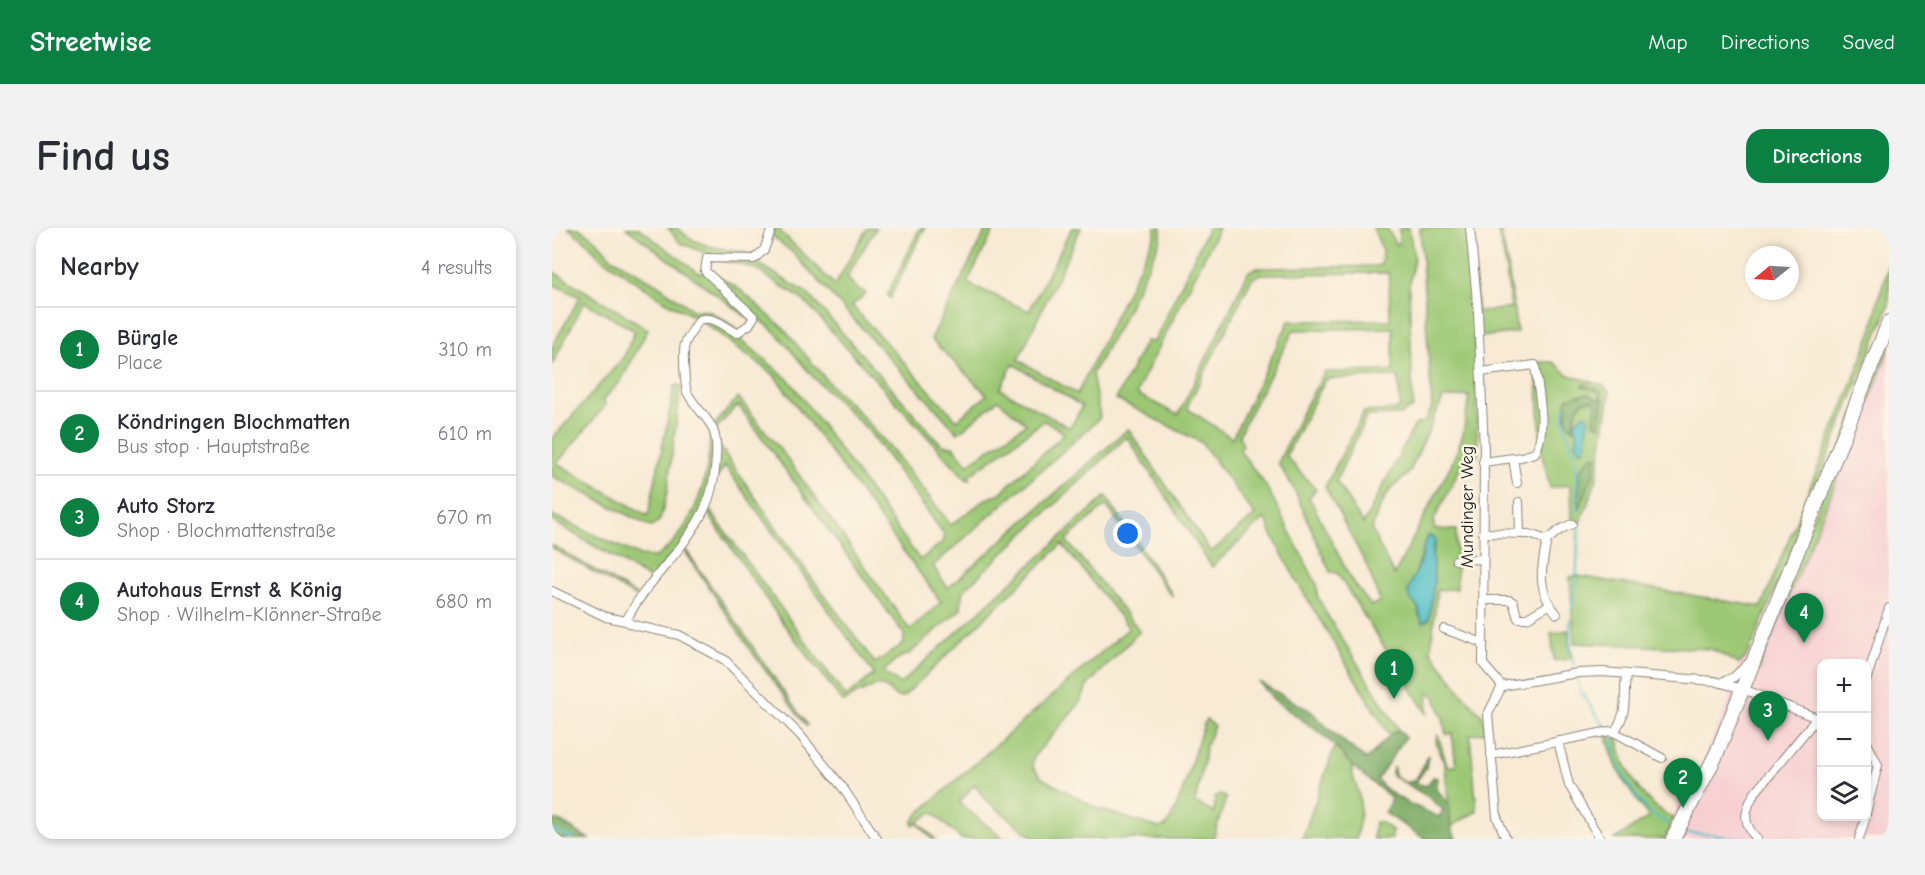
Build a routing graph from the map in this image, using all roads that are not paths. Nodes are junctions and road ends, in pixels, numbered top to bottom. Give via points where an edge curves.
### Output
1 (772, 228) edge
2 (1470, 228) edge
3 (1889, 322) edge
4 (1481, 372) junction
5 (1513, 458) junction
6 (1483, 462) junction
7 (1517, 483) dead end
8 (1519, 502) dead end
9 (1572, 524) dead end
10 (1483, 532) junction
11 (1520, 534) junction
12 (1547, 540) junction
13 (1483, 559) junction
14 (1456, 560) dead end
15 (552, 591) edge
16 (1483, 600) junction
17 (1549, 605) junction
18 (1889, 608) edge
19 (1557, 615) dead end
20 (626, 621) junction
21 (1444, 629) dead end
22 (1483, 643) junction
23 (1757, 654) junction
24 (1871, 665) edge
25 (1626, 675) junction
26 (1722, 683) junction
27 (1502, 686) junction
28 (1743, 689) junction
29 (1817, 718) edge
30 (1817, 721) edge
31 (1614, 732) junction
32 (1558, 741) junction
33 (1871, 751) edge
34 (1491, 755) junction
35 (1662, 758) dead end
36 (1871, 794) edge
37 (1864, 821) edge
38 (877, 839) edge
39 (1506, 839) edge
40 (1600, 839) edge
41 (1674, 839) edge
42 (1757, 839) edge
43 (1859, 839) edge

1 - 20 street via 764,250 754,259 707,258 705,271 754,317 737,333 718,321 699,320 684,345 684,384 715,430 716,458 711,484 705,510 692,532 643,593
2 - 4 street, Mundinger Weg
3 - 23 main road
4 - 5 street via 1535,365 1541,419 1538,446 1534,453
4 - 6 street, Mundinger Weg
5 - 6 street
5 - 7 street
6 - 10 street, Mundinger Weg
8 - 11 street
9 - 12 street
10 - 11 street
10 - 13 street, Mundinger Weg
11 - 12 street
12 - 17 street via 1541,571
13 - 14 street
13 - 16 street, Mundinger Weg
15 - 20 street via 606,617
16 - 17 street via 1513,602 1518,618 1527,618
16 - 22 street, Mundinger Weg
17 - 19 street
18 - 24 street
20 - 38 street via 679,635 725,660 800,735 843,788
21 - 22 street
22 - 27 street, Mundinger Weg via 1483,664
23 - 26 street via 1744,669
23 - 28 main road
25 - 26 street
25 - 27 street via 1578,673
25 - 31 street via 1625,712
26 - 28 street
27 - 34 street via 1488,714
28 - 29 street
28 - 41 main road via 1710,769
30 - 42 street via 1746,808 1748,827
31 - 32 street
31 - 35 street
32 - 34 street
32 - 40 street via 1569,785
33 - 36 street via 1878,765
34 - 39 street via 1497,817
37 - 43 street

